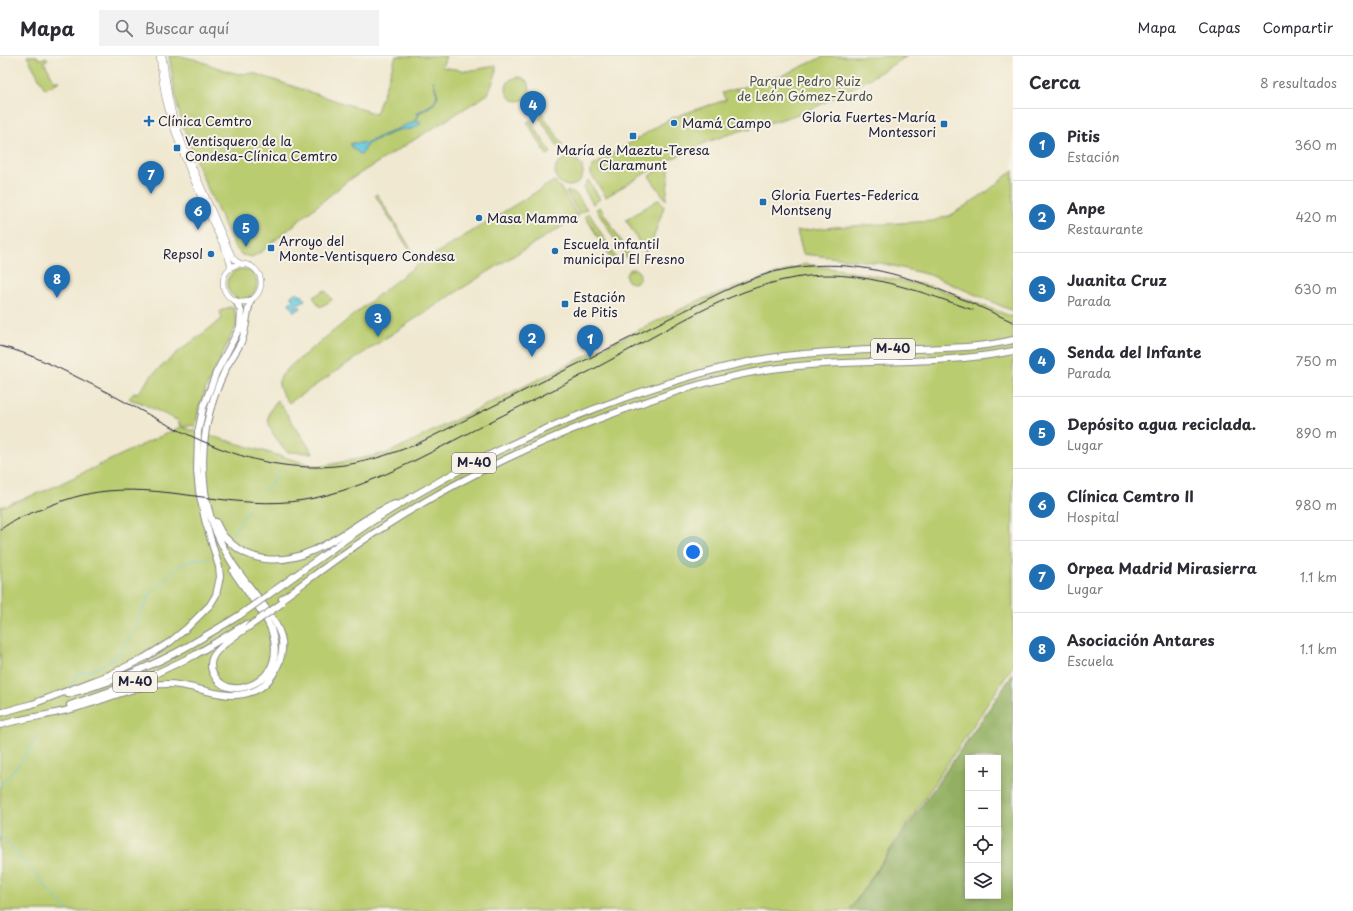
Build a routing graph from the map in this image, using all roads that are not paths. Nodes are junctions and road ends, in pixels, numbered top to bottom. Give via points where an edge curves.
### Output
1 (159, 56) edge
2 (163, 56) edge
3 (243, 265) junction
4 (230, 269) junction
5 (251, 300) junction
6 (236, 301) junction
7 (1013, 340) edge
8 (1013, 351) edge
9 (440, 481) junction
10 (202, 492) junction
11 (246, 626) junction
12 (30, 705) junction
13 (0, 713) edge
14 (16, 721) junction
15 (0, 725) edge

1 - 4 main road via 165,97 176,133 227,254
2 - 3 main road via 169,96 185,148 232,256
3 - 4 main road
3 - 5 main road via 254,269 260,278 258,293
4 - 6 main road via 224,280 224,288
5 - 6 main road
5 - 10 highway via 242,340 223,375 209,413 204,434
6 - 10 highway via 241,311 240,327 216,373 203,408 198,432 197,472
7 - 9 highway, M-40 via 965,347 842,351 732,365 692,375 586,412 521,440
8 - 11 highway, M-40 via 930,361 774,368 695,386 591,421 445,490 382,528
9 - 10 highway via 374,514 313,551 294,558 278,560 261,559 238,549 223,535
9 - 12 highway, M-40, bridge via 376,519 240,615 189,646 138,670 83,690
10 - 11 highway via 207,519 217,544 269,623 275,644 273,663 259,681 240,688 223,686 212,671 212,660 214,655
10 - 12 highway via 205,520 219,567 219,584 210,605 170,642 144,658 109,675
10 - 14 highway via 220,541 231,562 276,624 282,641 279,664 274,675 255,691 241,695 226,696 168,684 145,686 80,707
11 - 14 highway, M-40 via 195,655 142,680 86,701
12 - 13 highway, M-40
14 - 15 highway, M-40

